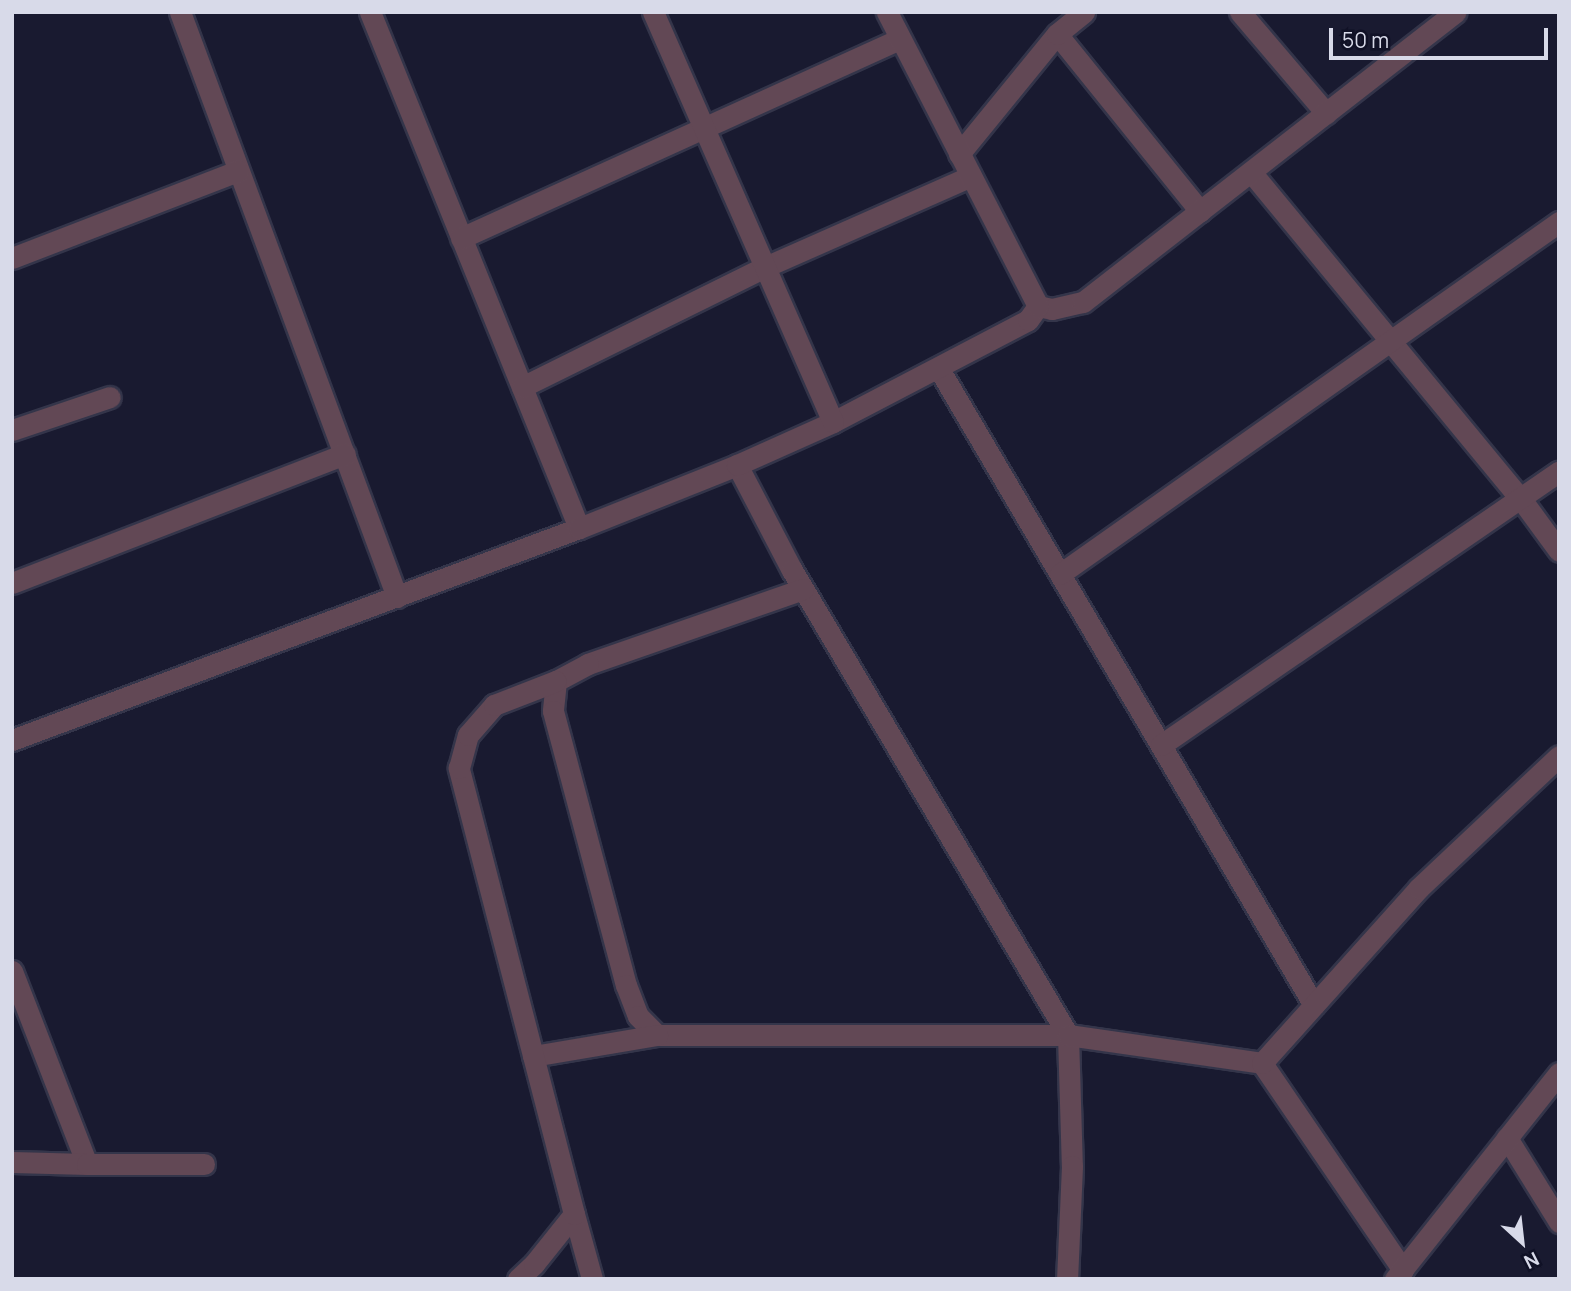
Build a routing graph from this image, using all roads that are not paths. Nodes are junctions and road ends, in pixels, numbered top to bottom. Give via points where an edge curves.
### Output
1 (180, 12) edge
2 (370, 12) edge
3 (653, 12) edge
4 (887, 12) edge
5 (1084, 12) edge
6 (1240, 12) edge
7 (1455, 12) edge
8 (1057, 34) junction
9 (900, 39) junction
10 (1326, 113) junction
11 (704, 128) junction
12 (959, 154) junction
13 (239, 171) junction
14 (1251, 172) junction
15 (971, 176) junction
16 (1200, 211) junction
17 (1559, 222) edge
18 (461, 238) junction
19 (12, 258) edge
20 (765, 267) junction
21 (1038, 306) junction
22 (1390, 342) junction
23 (939, 369) junction
24 (522, 387) junction
25 (110, 397) dead end
26 (833, 422) junction
27 (12, 430) edge
28 (345, 454) junction
29 (737, 465) junction
30 (1559, 471) edge
31 (1521, 499) junction
32 (579, 528) junction
33 (1559, 551) edge
34 (1060, 574) junction
35 (12, 583) edge
36 (803, 589) junction
37 (397, 597) junction
38 (556, 681) junction
39 (12, 740) edge
40 (1161, 745) junction
41 (1559, 756) edge
42 (12, 971) edge
43 (1314, 1005) junction
44 (657, 1035) junction
45 (1068, 1035) junction
46 (533, 1056) junction
47 (1262, 1063) junction
48 (1559, 1073) edge
49 (1507, 1138) junction
50 (12, 1162) edge
51 (87, 1164) junction
52 (204, 1164) dead end
53 (574, 1214) junction
54 (1559, 1222) edge
55 (1399, 1274) edge
56 (518, 1279) edge
57 (592, 1279) edge
58 (1067, 1279) edge

1 - 13 street
2 - 18 street
3 - 11 street
4 - 9 street
5 - 8 street
6 - 10 street
7 - 10 street
8 - 12 street
8 - 16 street
9 - 11 street
9 - 12 street
10 - 14 street
11 - 18 street
11 - 20 street
12 - 15 street
13 - 19 street
13 - 28 street
14 - 16 street
14 - 22 street
15 - 20 street
15 - 21 street
16 - 21 street via 1083,302 1052,309
17 - 22 street
18 - 24 street
20 - 24 street
20 - 26 street
21 - 23 street via 1028,320
22 - 31 street
22 - 34 street
23 - 26 street
23 - 34 street
24 - 32 street
25 - 27 street
26 - 29 street
28 - 35 street
28 - 37 street
29 - 32 street
29 - 36 street
30 - 31 street
31 - 33 street
31 - 40 street
32 - 37 street
34 - 40 street
36 - 38 street via 588,664
36 - 45 street
37 - 39 street
38 - 44 street via 553,711 626,985 638,1016
38 - 46 street via 494,705 468,735 459,768
40 - 43 street
41 - 43 street via 1419,888
42 - 51 street
43 - 47 street
44 - 45 street
44 - 46 street
45 - 47 street
45 - 58 street via 1072,1166
46 - 53 street
47 - 55 street
48 - 49 street
49 - 54 street
49 - 55 street
50 - 51 street
51 - 52 street
53 - 56 street
53 - 57 street

